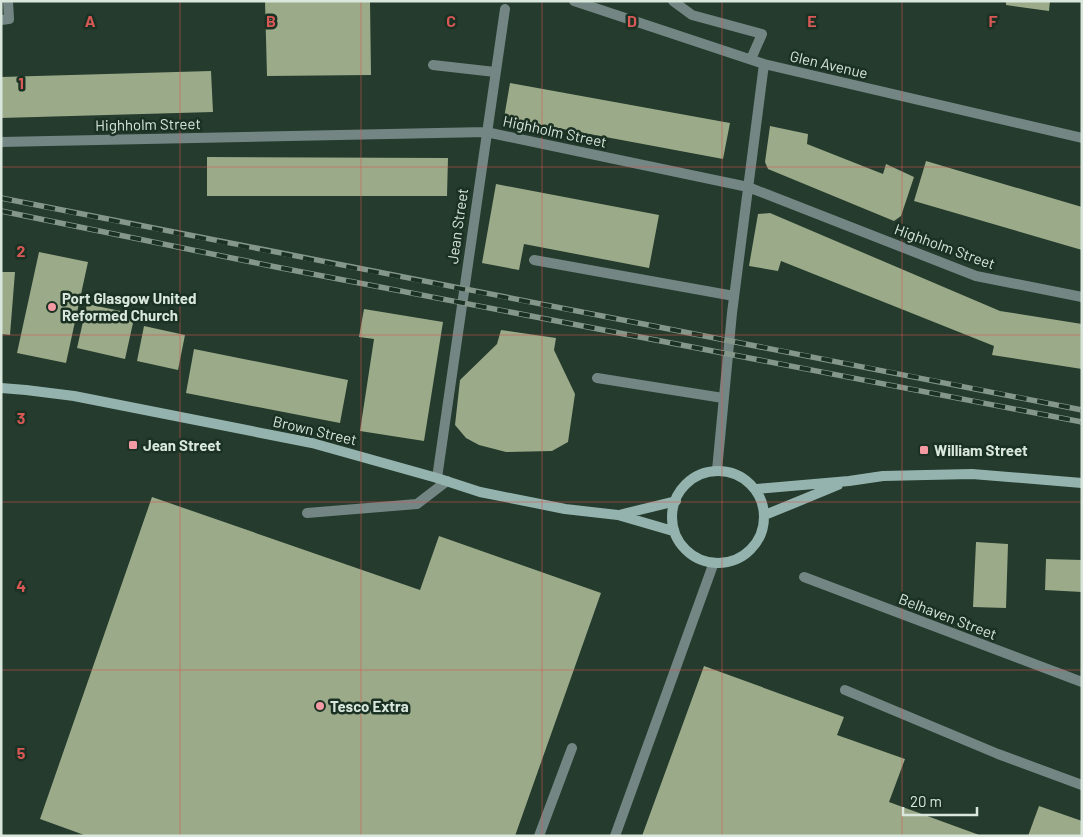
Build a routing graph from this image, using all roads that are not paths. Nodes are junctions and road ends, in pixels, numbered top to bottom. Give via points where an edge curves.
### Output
1 (8, 1) edge
2 (574, 1) edge
3 (673, 1) edge
4 (505, 9) dead end
5 (1, 20) edge
6 (751, 59) junction
7 (764, 64) junction
8 (432, 65) dead end
9 (495, 72) junction
10 (486, 132) junction
11 (1082, 138) edge
12 (1, 142) edge
13 (748, 187) junction
14 (534, 260) dead end
15 (734, 296) junction
16 (1082, 297) edge
17 (597, 378) dead end
18 (1, 388) edge
19 (723, 398) junction
20 (717, 470) junction
21 (442, 480) junction
22 (849, 481) junction
23 (1082, 483) edge
24 (757, 489) junction
25 (676, 501) junction
26 (307, 514) dead end
27 (618, 515) junction
28 (765, 515) junction
29 (674, 531) junction
30 (713, 565) junction
31 (804, 577) dead end
32 (1082, 682) edge
33 (845, 690) dead end
34 (572, 748) dead end
35 (1082, 785) edge
36 (539, 836) edge
37 (615, 836) edge

1 - 5 street via 9,19
2 - 6 street, Glen Avenue
3 - 6 street via 692,15 762,34
4 - 9 street, Jean Street
6 - 7 street, Glen Avenue
7 - 11 street, Glen Avenue
7 - 13 street
8 - 9 street
9 - 10 street, Jean Street
10 - 12 street, Highholm Street via 258,133
10 - 13 street, Highholm Street
10 - 21 street, Jean Street
13 - 15 street
13 - 16 street, Highholm Street via 976,276
14 - 15 street
15 - 19 street
17 - 19 street
18 - 21 street, Brown Street via 74,396 312,443
19 - 20 street
20 - 24 street via 748,481
20 - 25 street via 691,479
21 - 26 street via 417,504
21 - 27 street, Brown Street via 528,503
22 - 23 street via 883,476 972,474
22 - 24 street
22 - 28 street
24 - 28 street
25 - 27 street, Brown Street
25 - 29 street via 672,516
27 - 29 street, Brown Street
28 - 30 street via 754,545 741,558
29 - 30 street via 683,549 697,560
30 - 37 street
31 - 32 street, Belhaven Street
33 - 35 street
34 - 36 street

